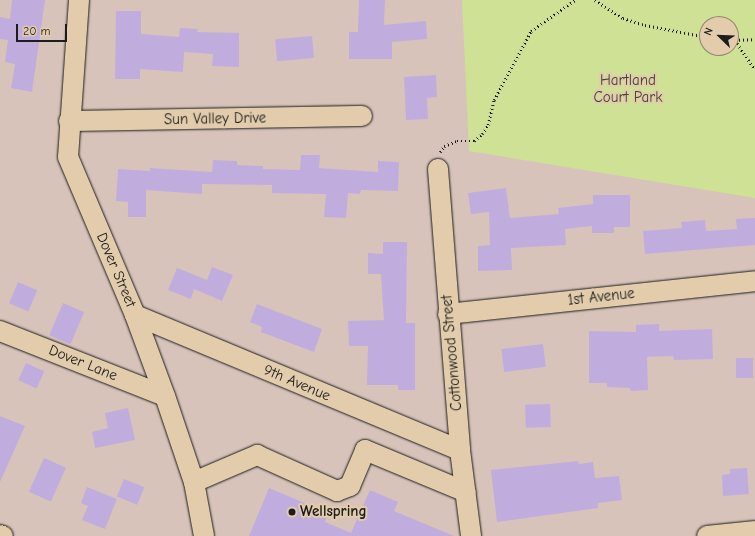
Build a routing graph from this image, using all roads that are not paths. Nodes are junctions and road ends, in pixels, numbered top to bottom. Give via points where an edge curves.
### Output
1 (79, 0) edge
2 (362, 116) dead end
3 (69, 121) junction
4 (438, 169) road end
5 (755, 281) edge
6 (448, 314) junction
7 (135, 315) junction
8 (0, 331) edge
9 (165, 396) junction
10 (460, 450) junction
11 (194, 482) junction
12 (466, 492) junction
13 (755, 531) edge
14 (204, 536) edge
15 (471, 536) edge
16 (708, 536) edge

1 - 3 street, Dover Street
2 - 3 street, Sun Valley Drive
3 - 7 street, Dover Street via 68,157
4 - 6 street, Cottonwood Street
5 - 6 street, 1st Avenue
6 - 10 street, Cottonwood Street
7 - 9 street, Dover Street
7 - 10 street, 9th Avenue
8 - 9 street, Dover Lane
9 - 11 street, Dover Street
10 - 12 street, Cottonwood Street
11 - 12 street via 257,455 337,490 350,486 365,450
11 - 14 street, Dover Street
12 - 15 street, Cottonwood Street
13 - 16 street

